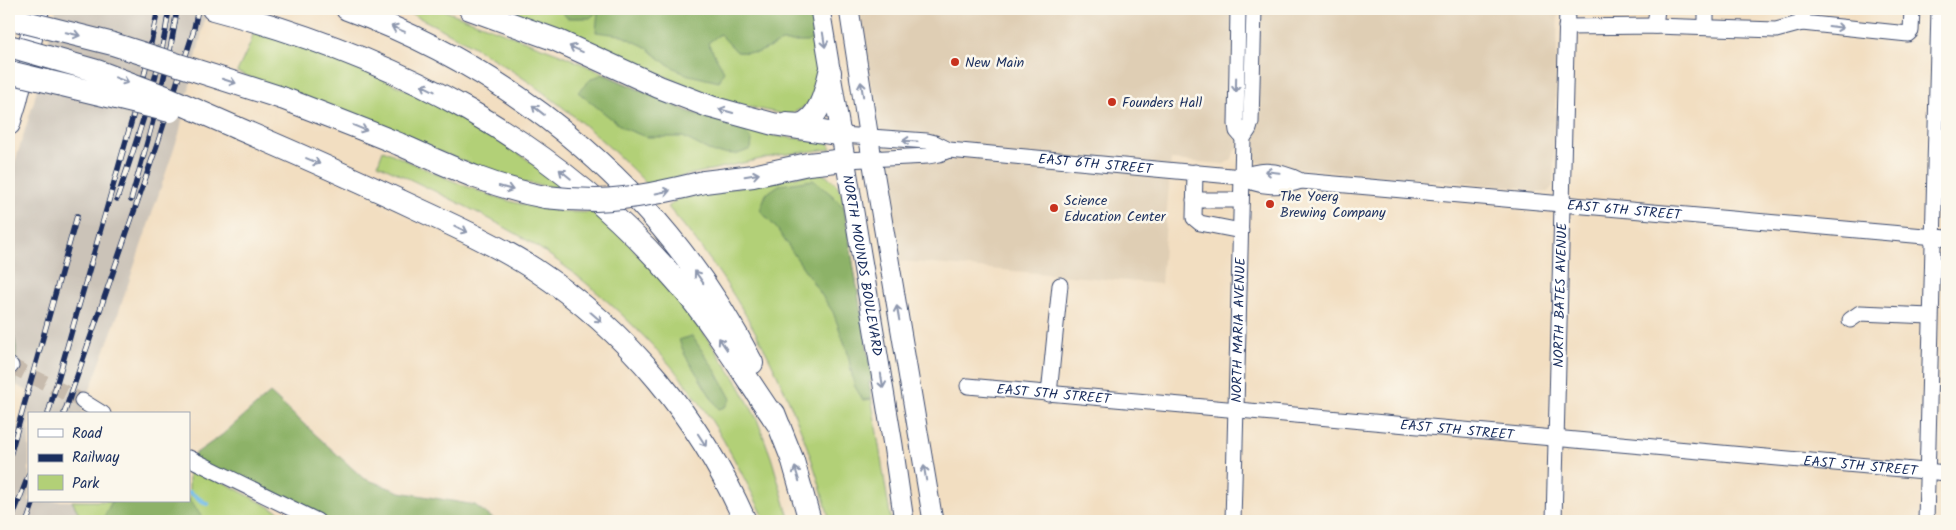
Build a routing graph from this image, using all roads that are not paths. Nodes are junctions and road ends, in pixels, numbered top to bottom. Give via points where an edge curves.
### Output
1 (38, 9) edge
2 (213, 9) edge
3 (347, 9) edge
4 (470, 9) edge
5 (820, 9) edge
6 (849, 9) edge
7 (1238, 9) edge
8 (1254, 9) edge
9 (1567, 9) edge
10 (1657, 9) edge
11 (1706, 9) edge
12 (1912, 9) edge
13 (1938, 9) edge
14 (1802, 16) edge
15 (9, 18) edge
16 (1566, 26) junction
17 (1655, 26) junction
18 (1706, 27) junction
19 (9, 46) edge
20 (9, 72) edge
21 (830, 72) junction
22 (9, 124) edge
23 (773, 124) junction
24 (237, 128) junction
25 (842, 135) junction
26 (869, 137) junction
27 (1243, 138) junction
28 (949, 150) junction
29 (872, 159) junction
30 (846, 160) junction
31 (1195, 172) junction
32 (1242, 177) junction
33 (1194, 200) junction
34 (1241, 200) junction
35 (1562, 204) junction
36 (1240, 230) junction
37 (1932, 237) junction
38 (1947, 238) edge
39 (1060, 285) dead end
40 (1930, 316) junction
41 (1850, 320) dead end
42 (968, 386) dead end
43 (1049, 394) junction
44 (82, 401) tunnel mouth
45 (1236, 411) junction
46 (101, 412) edge
47 (780, 427) junction
48 (1556, 440) junction
49 (190, 458) edge
50 (1927, 472) junction
51 (1947, 474) edge
52 (316, 521) edge
53 (745, 521) edge
54 (810, 521) edge
55 (904, 521) edge
56 (932, 521) edge
57 (1233, 521) edge
58 (1554, 521) edge
59 (1926, 521) edge

1 - 22 highway
47 -> 2 highway via 681,286 616,216 532,149 450,99 365,58 294,32
47 -> 3 highway via 751,362 720,307 671,239 610,172 540,112 490,77 423,40
23 -> 4 highway via 687,98 556,40
5 -> 21 main road, NORTH MOUNDS BOULEVARD
26 -> 6 main road, NORTH MOUNDS BOULEVARD
7 -> 27 street, NORTH MARIA AVENUE via 1236,124
8 - 27 street, NORTH MARIA AVENUE via 1251,122
9 - 16 street, NORTH BATES AVENUE
10 - 17 street
11 - 18 street
14 -> 12 street via 1908,34
13 - 37 street
14 - 18 street via 1776,30
15 -> 30 highway, bridge via 113,44 282,98 475,178 545,197 614,199
16 - 17 street
16 - 35 street, NORTH BATES AVENUE
17 - 18 street
19 -> 24 highway, bridge via 97,71
20 - 24 highway, bridge
21 - 23 highway via 826,91 811,117 799,125
21 - 25 main road, NORTH MOUNDS BOULEVARD
23 - 25 highway
24 -> 53 highway via 485,241 534,269 572,297 628,347 670,394 722,472
25 - 26 street, EAST 6TH STREET
25 - 30 main road, NORTH MOUNDS BOULEVARD
28 -> 26 street, EAST 6TH STREET via 932,142
26 - 29 main road, NORTH MOUNDS BOULEVARD
27 - 32 street, NORTH MARIA AVENUE
28 - 29 street, EAST 6TH STREET via 932,156
28 - 31 street, EAST 6TH STREET
29 - 30 street, EAST 6TH STREET
56 -> 29 main road, NORTH MOUNDS BOULEVARD
30 -> 55 main road, NORTH MOUNDS BOULEVARD
31 - 32 street, EAST 6TH STREET
31 - 33 street
32 - 34 street, NORTH MARIA AVENUE
32 - 35 street, EAST 6TH STREET via 1252,172 1267,171 1301,181
33 - 34 street
33 - 36 street via 1194,218 1200,223
34 - 36 street, NORTH MARIA AVENUE
35 - 37 street, EAST 6TH STREET
35 - 48 street, NORTH BATES AVENUE
36 - 45 street, NORTH MARIA AVENUE
37 - 38 street, EAST 6TH STREET
37 - 40 street
39 - 43 street
40 - 41 street via 1860,313
40 - 50 street
42 - 43 street, EAST 5TH STREET
43 - 45 street, EAST 5TH STREET
44 - 46 street
45 - 48 street, EAST 5TH STREET
45 - 57 street, NORTH MARIA AVENUE
54 -> 47 highway
48 - 50 street, EAST 5TH STREET
48 - 58 street, NORTH BATES AVENUE
49 - 52 street
50 - 51 street, EAST 5TH STREET
50 - 59 street

